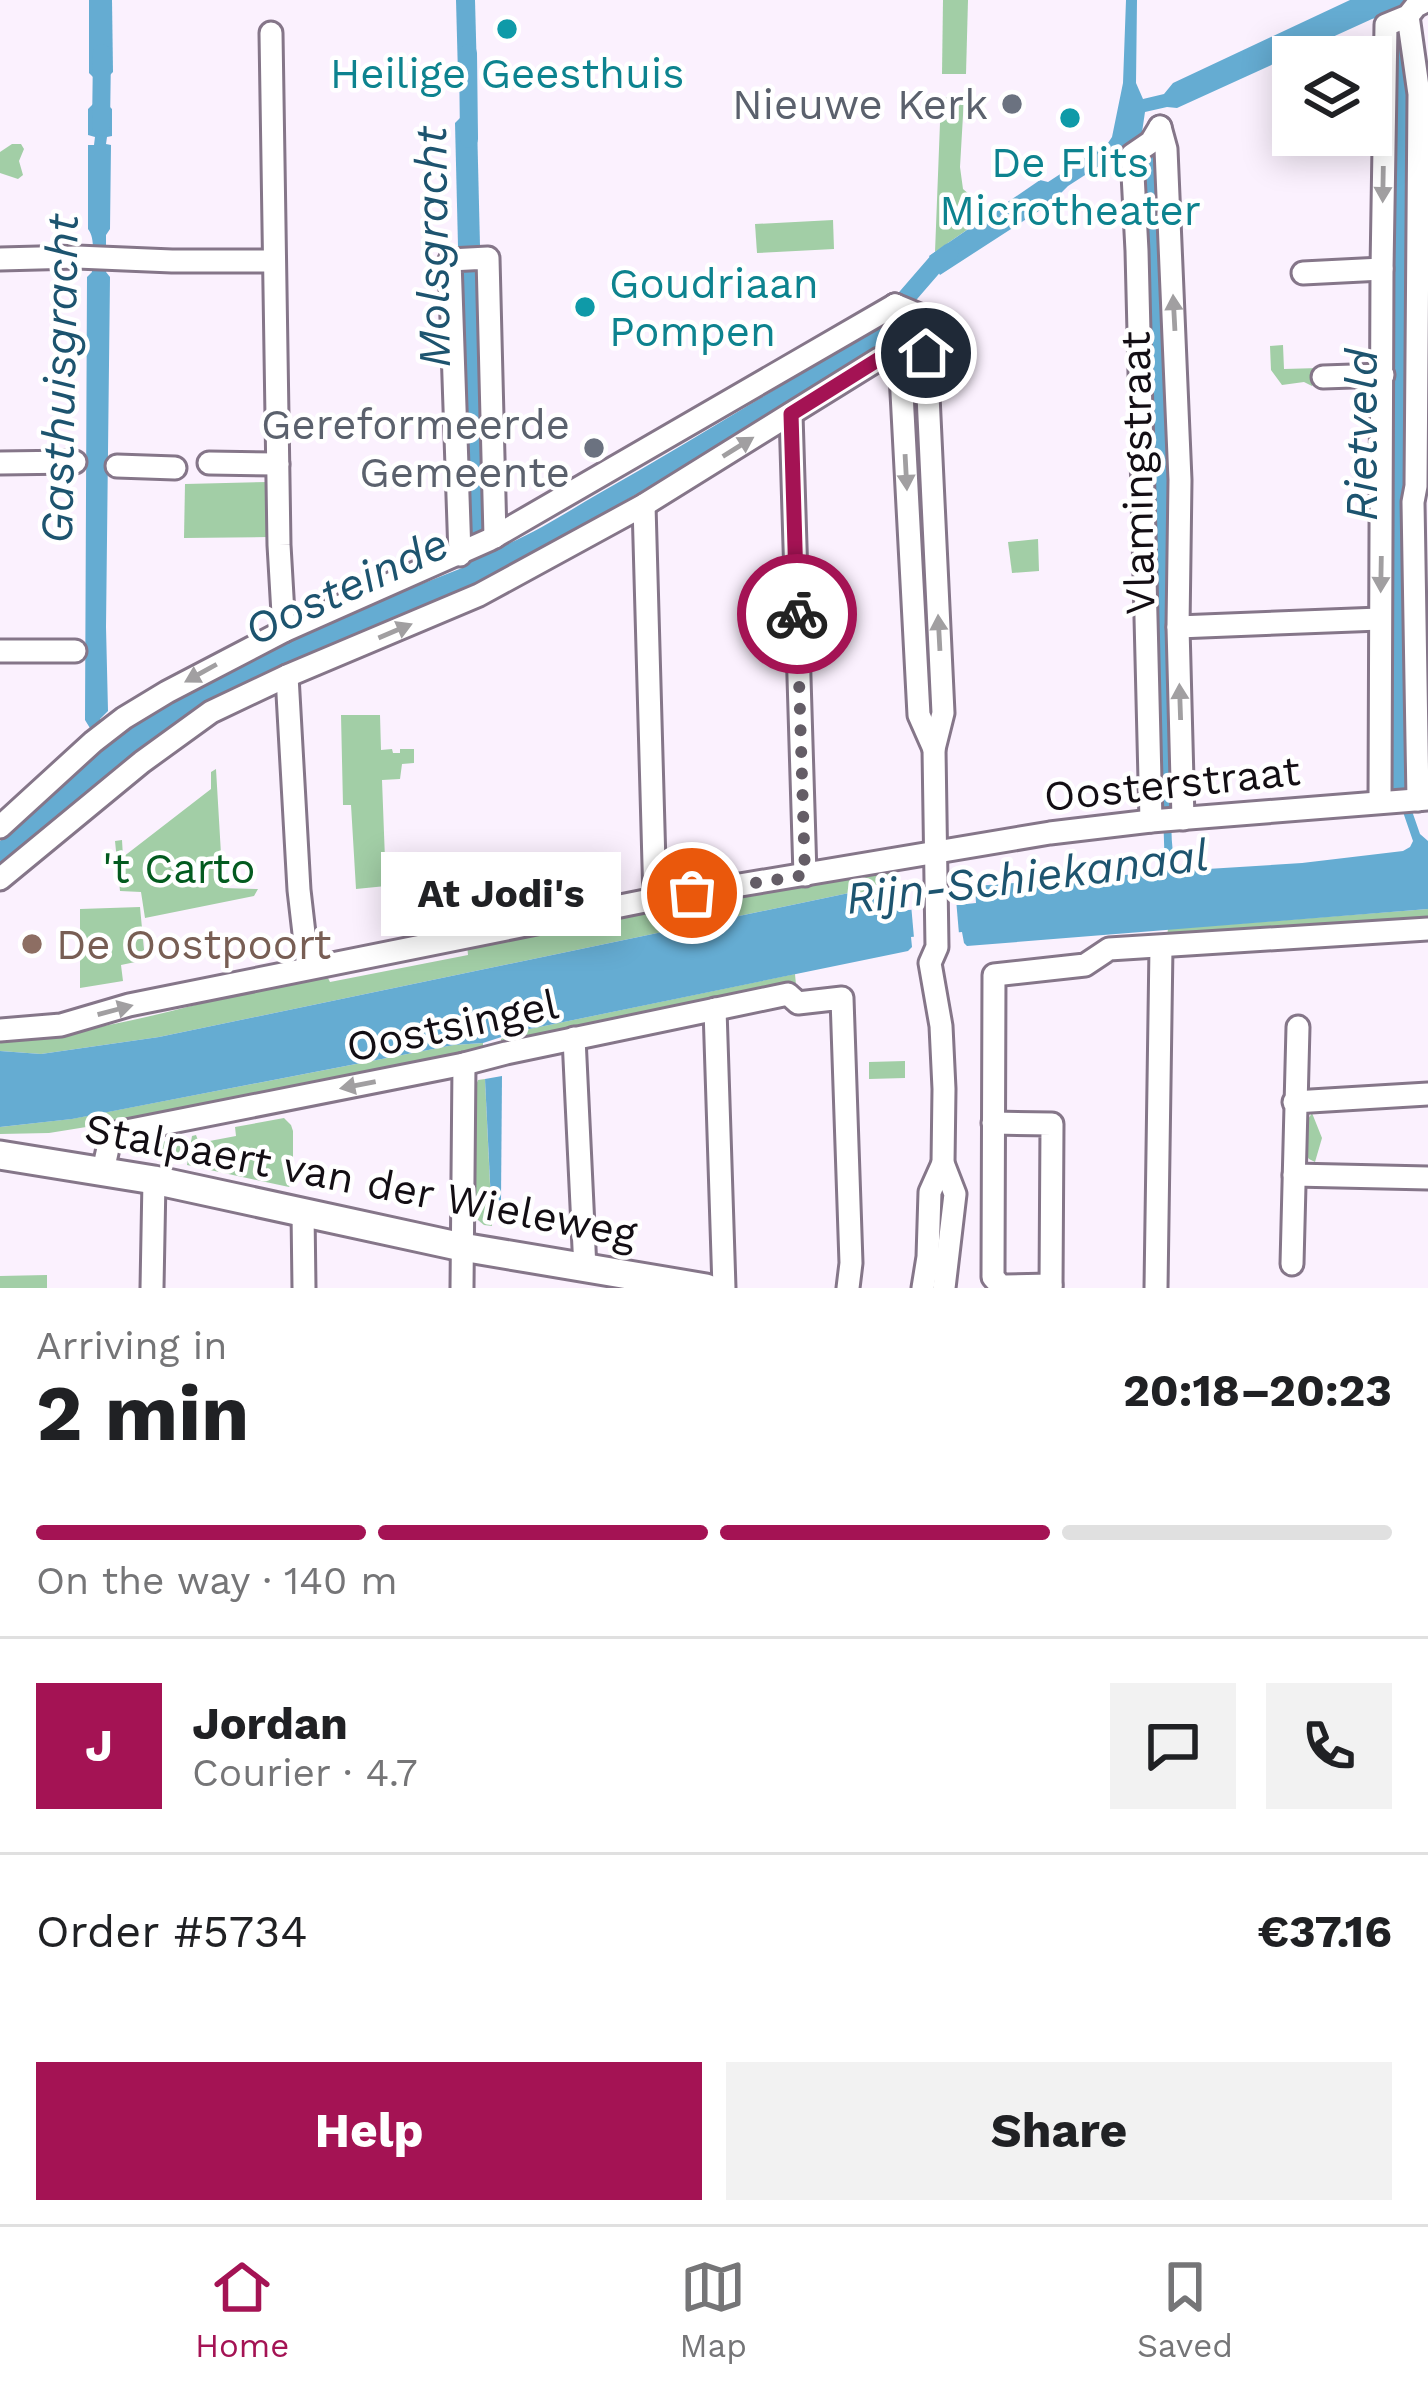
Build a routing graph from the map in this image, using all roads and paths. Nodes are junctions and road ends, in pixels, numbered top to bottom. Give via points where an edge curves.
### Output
1 (1428, 0) edge
2 (1397, 21) junction
3 (271, 34) dead end
4 (1424, 94) edge
5 (0, 259) edge
6 (274, 261) junction
7 (1382, 269) junction
8 (1303, 273) dead end
9 (907, 315) junction
10 (926, 353) junction
11 (900, 355) junction
12 (1383, 375) junction
13 (1322, 377) dead end
14 (791, 414) junction
15 (75, 462) dead end
16 (0, 463) edge
17 (209, 463) dead end
18 (278, 464) junction
19 (117, 466) dead end
20 (175, 468) dead end
21 (1422, 488) edge
22 (644, 505) junction
23 (479, 545) junction
24 (1380, 619) junction
25 (1178, 627) junction
26 (284, 631) junction
27 (0, 651) edge
28 (76, 651) dead end
29 (287, 676) junction
30 (934, 748) junction
31 (1406, 800) edge
32 (1167, 820) junction
33 (0, 827) edge
34 (935, 852) junction
35 (805, 875) junction
36 (0, 879) edge
37 (655, 900) junction
38 (1428, 929) edge
39 (1161, 947) junction
40 (308, 968) junction
41 (715, 1010) junction
42 (1298, 1027) dead end
43 (0, 1030) edge
44 (574, 1038) junction
45 (483, 1059) junction
46 (1428, 1094) edge
47 (1294, 1102) junction
48 (993, 1123) junction
49 (0, 1155) edge
50 (943, 1162) junction
51 (104, 1171) junction
52 (1294, 1175) junction
53 (1428, 1178) edge
54 (154, 1180) junction
55 (304, 1212) junction
56 (462, 1247) junction
57 (1292, 1264) dead end
58 (585, 1269) junction
59 (1051, 1287) edge
60 (152, 1288) edge
61 (304, 1288) edge
62 (462, 1288) edge
63 (706, 1288) edge
64 (724, 1288) edge
65 (848, 1288) edge
66 (923, 1288) edge
67 (944, 1288) edge
68 (1156, 1288) edge

1 - 2 street
2 - 4 street
2 -> 7 street
3 - 6 street
4 - 21 street
5 - 6 street
6 - 18 street
7 - 8 street
7 - 12 street
9 - 10 street
9 - 11 street
9 - 23 street
10 - 11 street
30 -> 10 street via 943,713
11 - 14 street via 879,359
11 -> 30 street via 919,715
12 - 13 street
12 -> 24 street
22 -> 14 street
14 - 35 street
15 - 16 street
17 - 18 street
18 - 26 street
19 - 20 street
21 - 31 street via 1412,502
29 -> 22 street via 479,596
22 - 37 street
23 - 23 street via 454,260 485,258
23 - 26 street
24 - 25 street
24 - 31 street
32 -> 25 street, Vlamingstraat
25 -> 32 street, Vlamingstraat via 1166,148 1144,144 1137,251
26 -> 33 street via 102,735
27 - 28 street
29 - 36 street via 191,725
29 - 40 street
30 - 34 street
31 - 32 street, Oosterstraat
32 - 34 street, Oosterstraat
34 - 35 street, Oosterstraat
34 - 50 street via 937,941 946,960
35 - 37 street, Oosterstraat
37 - 40 street, Oosterstraat
38 - 39 street
39 - 48 street via 1109,949 1085,965 994,975
39 - 68 street
43 -> 40 street, Oosterstraat via 61,1025
41 - 44 street, Oostsingel
41 - 64 street
41 - 65 street, Oostsingel via 788,994 798,1003 842,998
42 - 47 street
44 - 45 street, Oostsingel
44 - 58 street
45 -> 51 street, Oostsingel via 116,1133
45 - 56 street
46 - 47 street
47 - 52 street
48 - 59 street via 993,1277 1006,1286
48 - 59 street via 1052,1124
49 - 51 main road, Stalpaert van der Wieleweg
50 - 66 street via 930,1192
50 - 67 street via 955,1194
51 - 54 main road, Stalpaert van der Wieleweg
52 - 53 street
52 - 57 street
54 - 55 main road, Stalpaert van der Wieleweg
54 - 60 street
55 - 56 main road, Stalpaert van der Wieleweg
55 - 61 street
56 - 58 main road, Stalpaert van der Wieleweg
56 - 62 street
58 - 63 main road, Stalpaert van der Wieleweg

